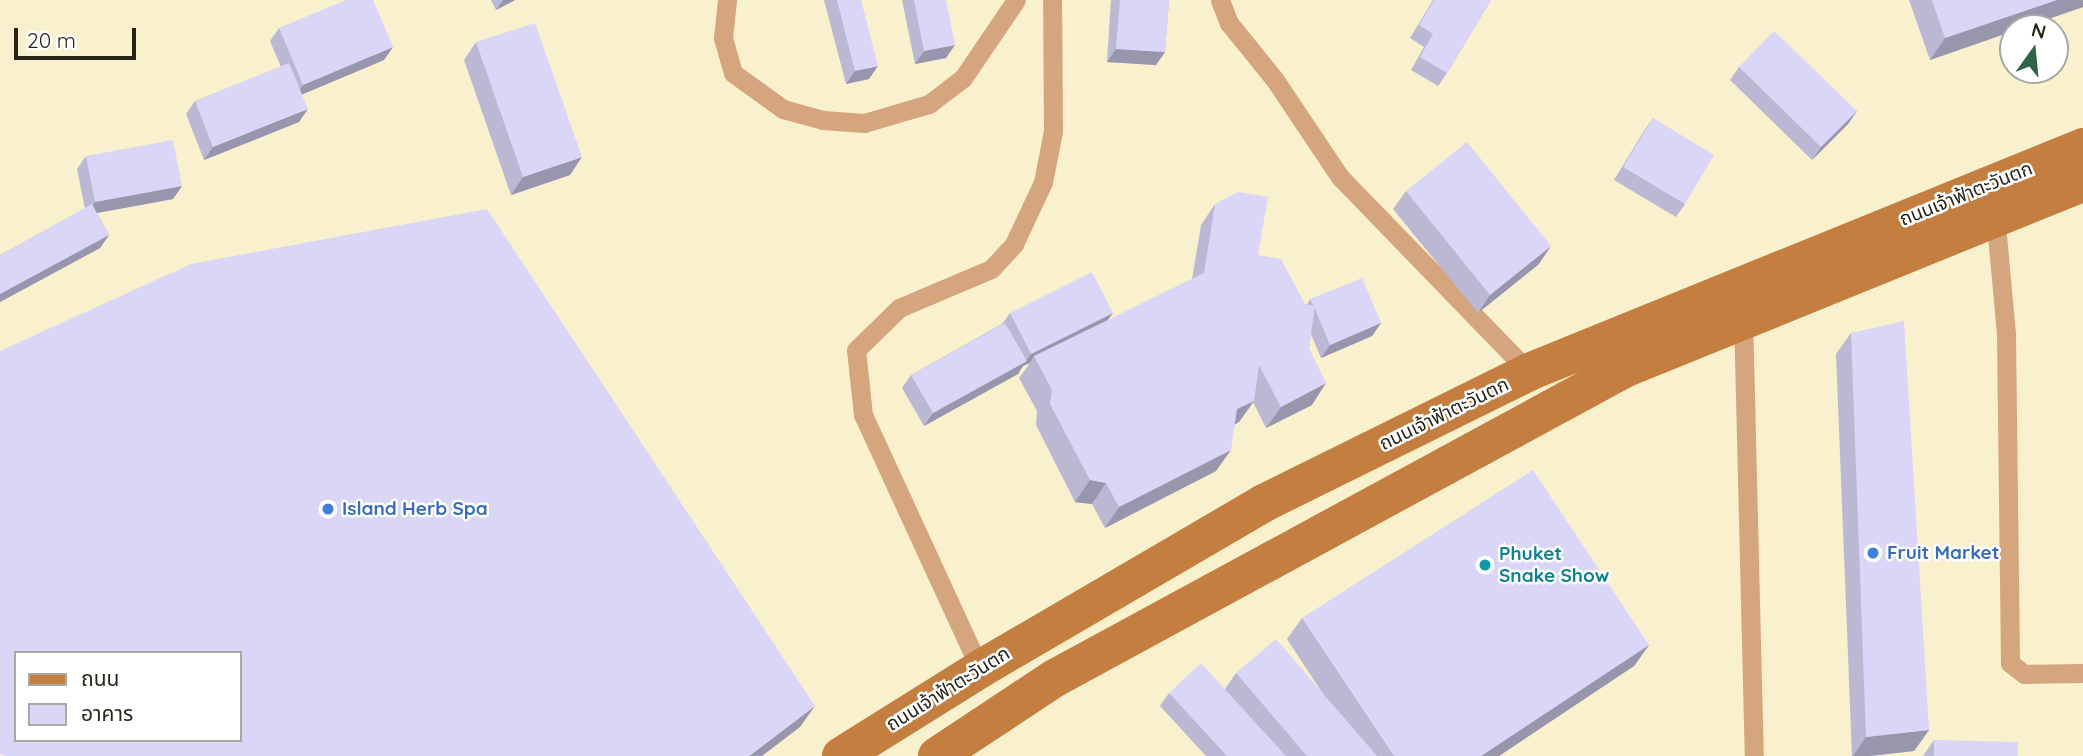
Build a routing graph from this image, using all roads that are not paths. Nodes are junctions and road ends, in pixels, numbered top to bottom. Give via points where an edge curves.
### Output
1 (727, 0) edge
2 (1016, 0) edge
3 (1052, 0) edge
4 (1220, 0) edge
5 (2083, 146) edge
6 (2083, 183) edge
7 (1993, 202) junction
8 (1742, 303) junction
9 (1529, 372) junction
10 (980, 669) junction
11 (2083, 673) edge
12 (841, 756) edge
13 (937, 756) edge
14 (1754, 756) edge

1 - 2 lane via 723,38 733,73 783,109 823,120 864,123 929,104 963,78
3 - 10 lane via 1053,131 1043,182 1014,244 991,269 899,308 856,350 863,415
4 - 9 lane via 1229,23 1275,80 1340,177
5 - 7 main road, ถนนเจ้าฟ้าตะวันตก
6 - 7 main road, ถนนเจ้าฟ้าตะวันตก
7 - 8 main road, ถนนเจ้าฟ้าตะวันตก
7 - 11 lane via 2006,335 2010,663 2024,674
8 - 9 main road, ถนนเจ้าฟ้าตะวันตก
8 - 13 main road, ถนนเจ้าฟ้าตะวันตก via 1055,678
8 - 14 lane
9 - 10 main road, ถนนเจ้าฟ้าตะวันตก via 1264,503
10 - 12 main road, ถนนเจ้าฟ้าตะวันตก

